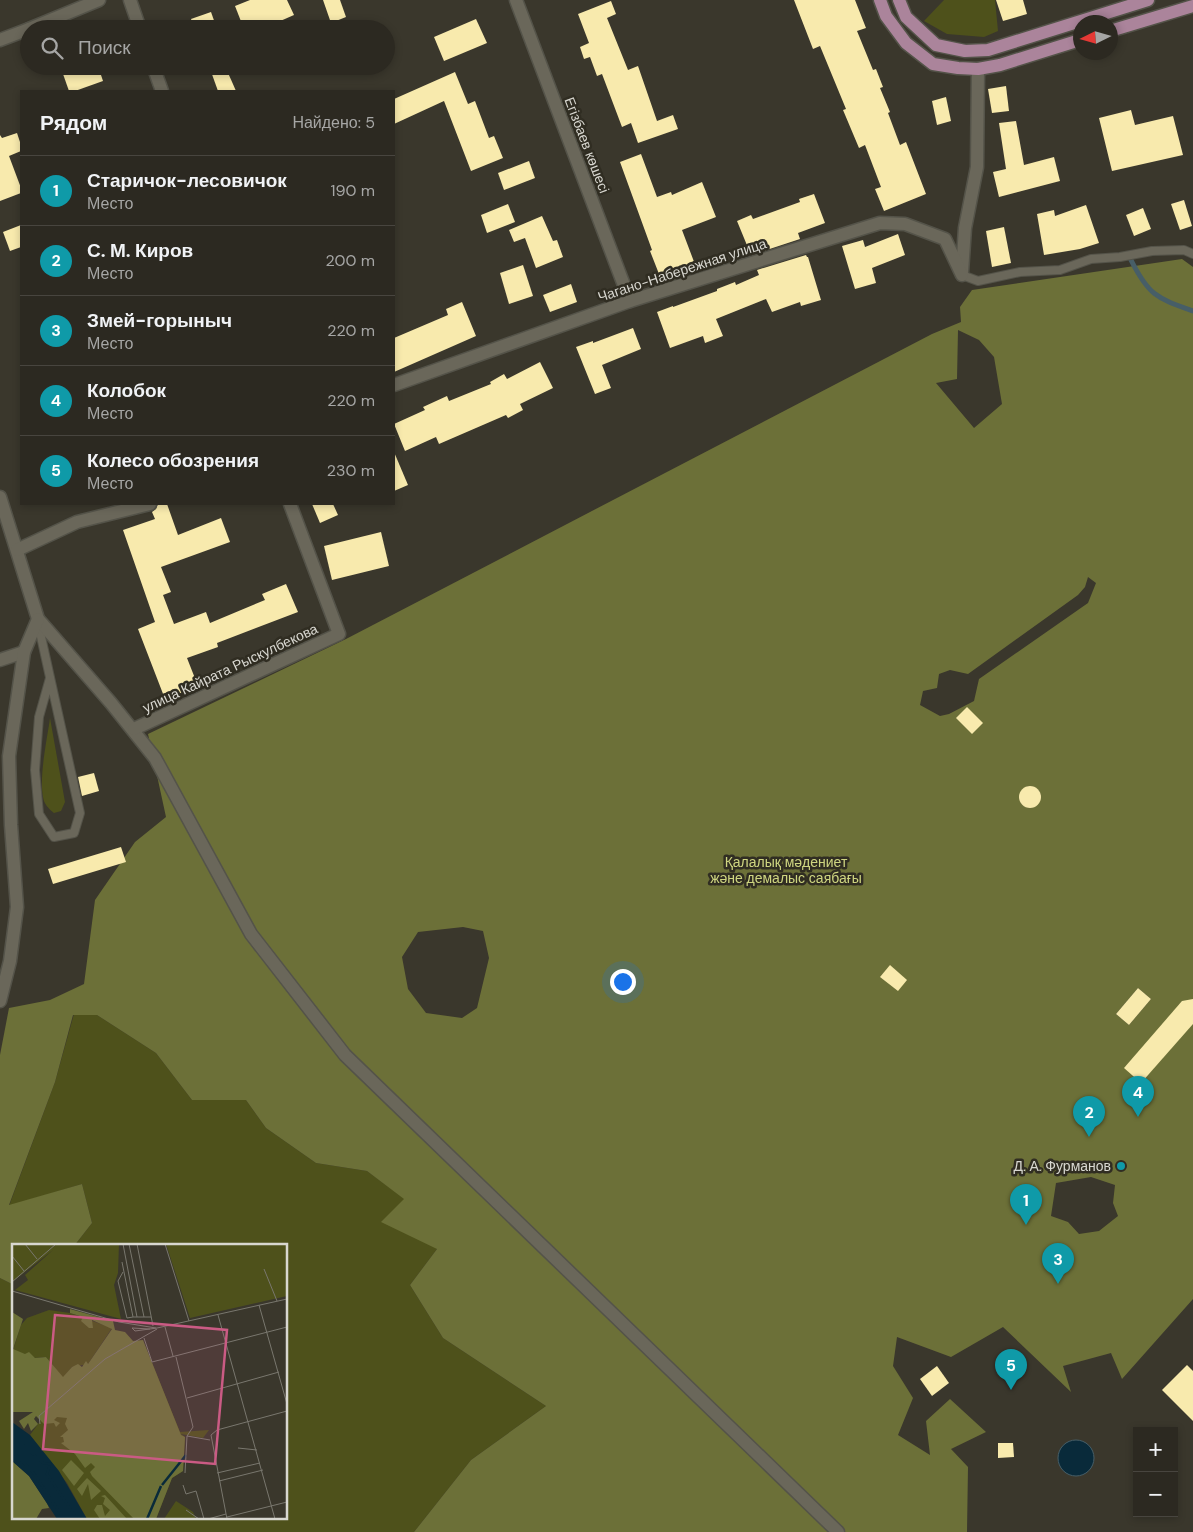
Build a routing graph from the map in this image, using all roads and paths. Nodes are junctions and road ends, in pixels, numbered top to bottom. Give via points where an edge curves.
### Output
1 (99, 0) edge
2 (130, 0) edge
3 (516, 0) edge
4 (880, 0) edge
5 (899, 0) edge
6 (1148, 0) edge
7 (1193, 6) edge
8 (51, 20) edge
9 (137, 20) edge
10 (1118, 29) edge
11 (20, 32) edge
12 (0, 40) edge
13 (1073, 42) edge
14 (978, 69) junction
15 (156, 75) edge
16 (162, 90) edge
17 (1193, 254) edge
18 (962, 275) junction
19 (630, 301) junction
20 (395, 385) edge
21 (0, 497) edge
22 (146, 505) edge
23 (290, 505) edge
24 (17, 550) junction
25 (38, 619) junction
26 (24, 652) junction
27 (0, 660) edge
28 (50, 678) junction
29 (134, 729) junction
30 (0, 1001) edge
31 (838, 1532) edge

1 - 8 street
2 - 9 street
3 - 19 street, Егізбаев көшесі
4 - 14 main road via 886,16 906,43 933,64
5 - 6 main road via 906,17 936,44 966,51 988,50
7 - 10 main road
11 - 12 street
13 - 14 main road
14 - 18 street via 977,166 965,228
15 - 16 street
17 - 18 lane via 1184,250 1152,251 1091,259 1060,270 1020,272 978,281
18 - 19 street, Чагано-Набережная улица via 945,239 905,224 880,223
19 - 20 street, Чагано-Набережная улица
21 - 24 street
22 - 24 street via 77,522
23 - 29 street, улица Кайрата Рыскулбекова via 339,634
24 - 25 street
25 - 26 street
25 - 28 lane
25 - 29 street
26 - 27 street
26 - 30 street via 9,756 17,907 10,962
28 - 28 lane via 39,717 35,770 40,814 54,837 74,833 80,813
29 - 31 street via 155,758 252,934 345,1054

